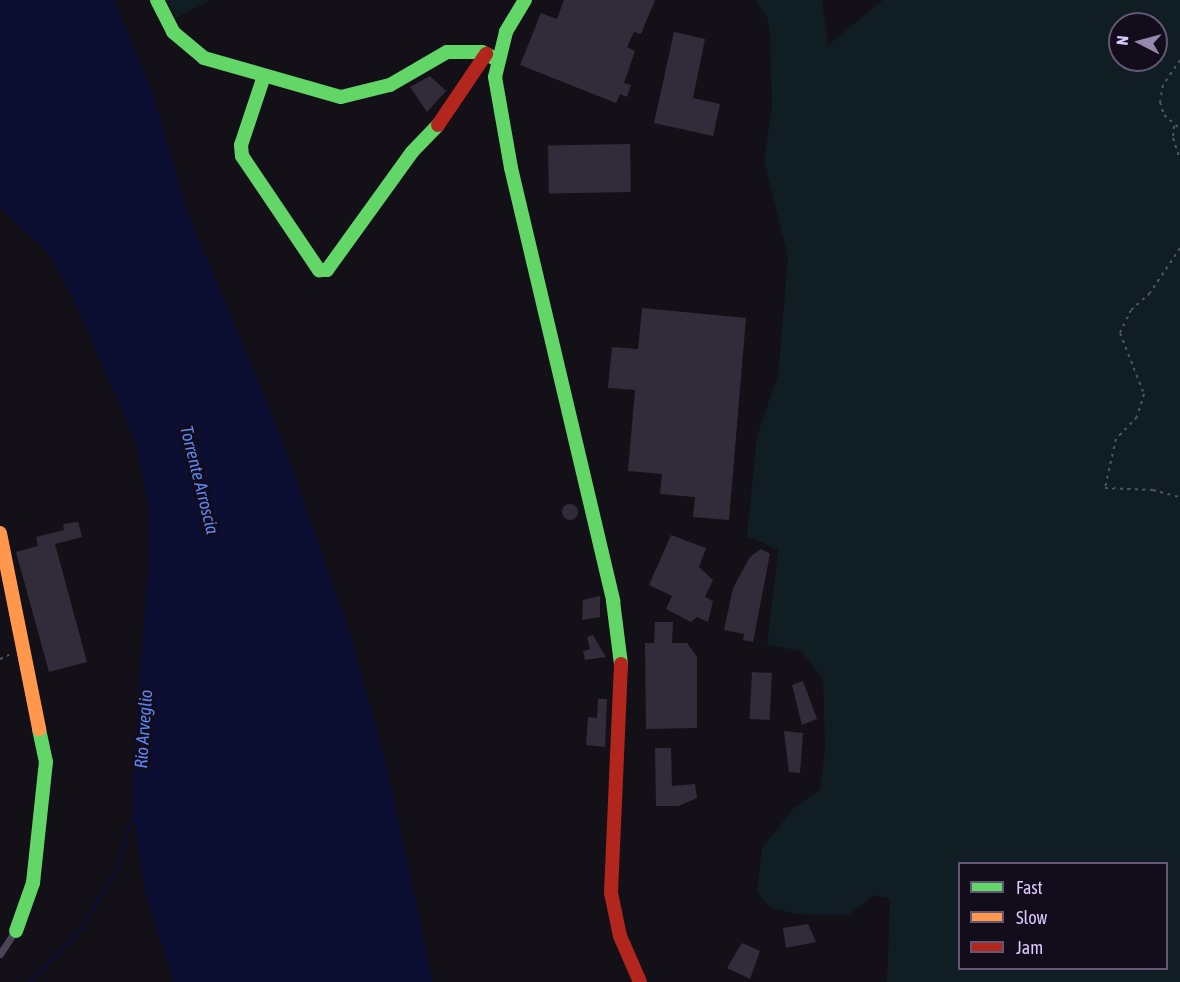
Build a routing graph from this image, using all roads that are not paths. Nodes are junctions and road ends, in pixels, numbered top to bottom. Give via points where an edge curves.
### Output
1 (157, 0) edge
2 (525, 0) edge
3 (491, 57) junction
4 (264, 76) junction
5 (0, 533) edge
6 (16, 931) joint
7 (0, 954) edge
8 (640, 982) edge

1 - 4 street via 173,32 189,49
2 - 3 street
3 - 4 street via 447,52 390,85 351,96
3 - 4 street via 431,135 412,152 327,270 319,270 242,156 241,145
3 - 8 street via 511,168 591,494 621,662 611,853 616,917
5 - 6 street via 46,762 33,884
6 - 7 lane

